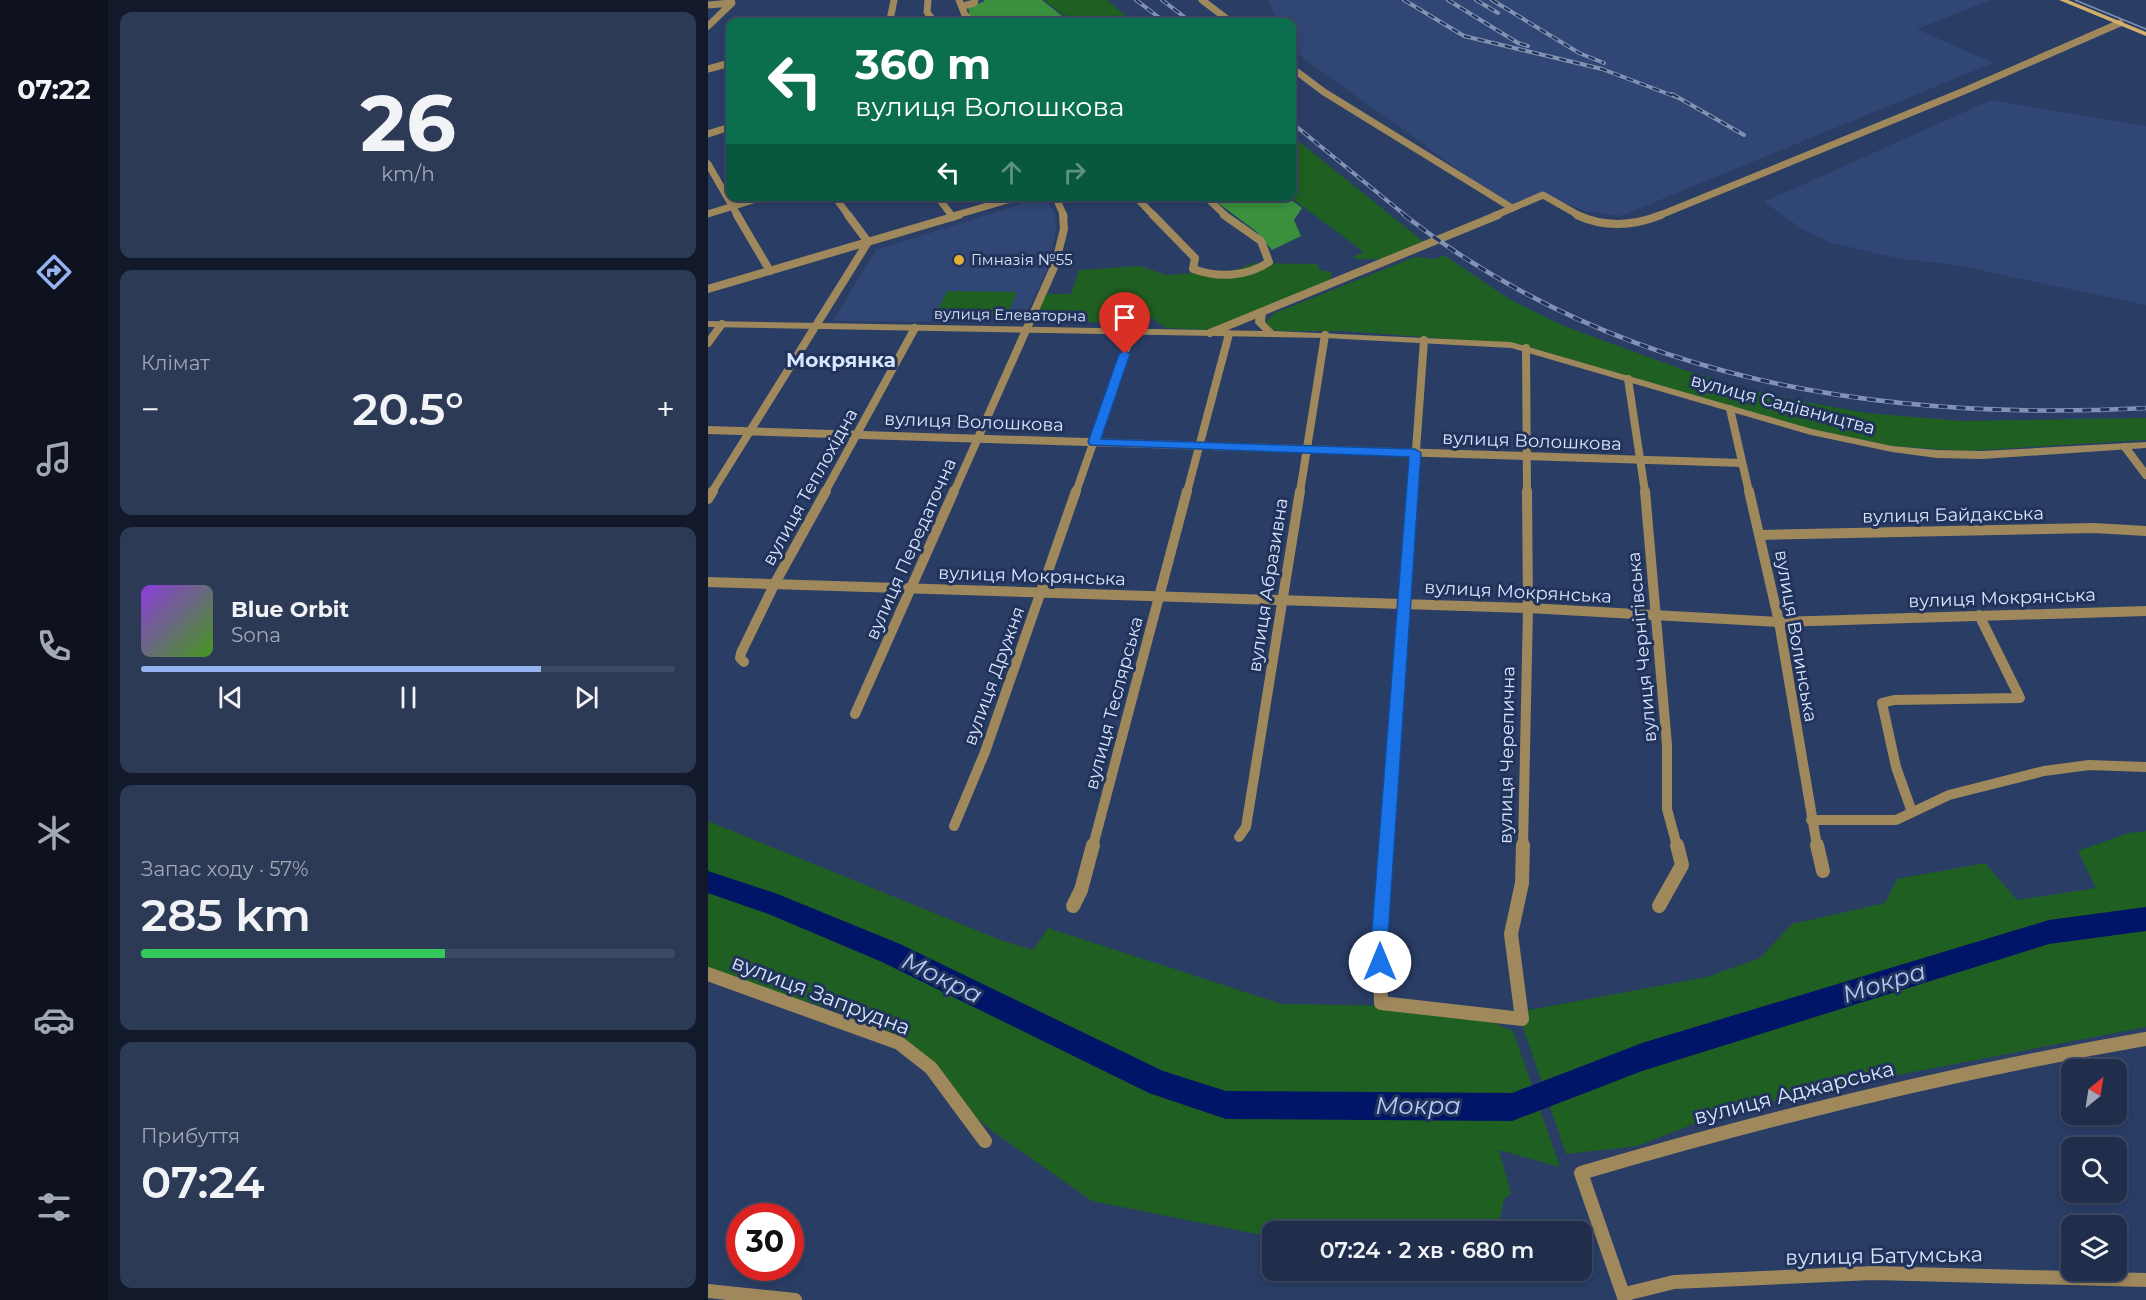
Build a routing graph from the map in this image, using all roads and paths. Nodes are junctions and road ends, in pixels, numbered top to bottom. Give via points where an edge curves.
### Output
1 (894, 0) edge
2 (928, 0) edge
3 (959, 0) edge
4 (975, 0) edge
5 (1202, 0) edge
6 (2062, 0) edge
7 (732, 2) edge
8 (708, 5) edge
9 (963, 6) junction
10 (891, 18) edge
11 (931, 18) edge
12 (968, 18) edge
13 (1226, 18) edge
14 (2120, 23) junction
15 (708, 26) edge
16 (2146, 34) edge
17 (726, 64) edge
18 (708, 69) edge
19 (1296, 71) edge
20 (726, 128) edge
21 (708, 134) edge
22 (708, 164) edge
23 (726, 196) edge
24 (729, 201) edge
25 (749, 201) edge
26 (838, 201) edge
27 (941, 201) edge
28 (1005, 201) edge
29 (1058, 201) edge
30 (1140, 201) edge
31 (1210, 201) edge
32 (732, 206) junction
33 (1512, 208) junction
34 (708, 214) edge
35 (952, 217) junction
36 (868, 242) junction
37 (770, 271) junction
38 (708, 289) edge
39 (1261, 313) junction
40 (708, 324) edge
41 (722, 324) junction
42 (816, 326) junction
43 (915, 328) junction
44 (1024, 330) junction
45 (1132, 332) junction
46 (1210, 333) junction
47 (1229, 334) junction
48 (1272, 334) junction
49 (1325, 335) junction
50 (1424, 340) junction
51 (708, 343) edge
52 (1526, 348) junction
53 (1628, 379) junction
54 (1731, 409) junction
55 (708, 430) edge
56 (752, 431) junction
57 (858, 435) junction
58 (978, 437) junction
59 (1094, 442) junction
60 (2146, 445) edge
61 (1199, 446) junction
62 (2125, 447) junction
63 (1306, 450) junction
64 (1415, 453) junction
65 (1527, 457) junction
66 (1642, 462) junction
67 (1742, 463) junction
68 (2146, 475) edge
69 (708, 499) edge
70 (2146, 531) edge
71 (1760, 535) junction
72 (708, 582) edge
73 (774, 585) junction
74 (912, 589) junction
75 (1042, 592) junction
76 (1160, 597) junction
77 (1282, 600) junction
78 (1404, 604) junction
79 (1528, 608) junction
80 (2145, 612) edge
81 (1656, 615) junction
82 (1979, 615) junction
83 (1779, 622) junction
84 (744, 662) dead end
85 (855, 714) dead end
86 (2146, 767) edge
87 (1912, 812) junction
88 (1811, 819) junction
89 (954, 826) dead end
90 (1239, 837) dead end
91 (1823, 870) dead end
92 (1073, 906) dead end
93 (1659, 906) dead end
94 (708, 974) edge
95 (2146, 1039) edge
96 (985, 1141) dead end
97 (2146, 1280) edge
98 (708, 1291) edge
99 (1625, 1297) edge
100 (795, 1300) edge

1 - 10 street
2 - 11 street via 927,12
3 - 9 street
4 - 9 street
5 - 13 street
6 - 14 main road
7 - 8 street
7 - 15 street
9 - 12 street
14 - 16 main road
14 - 33 street via 1643,222 1601,224 1583,220 1543,195
17 - 18 street
19 - 33 street via 1324,93
20 - 21 street
22 - 23 street
24 - 32 street
25 - 32 street
26 - 36 street
27 - 35 street
28 - 35 street
29 - 44 street, вулиця Передаточна via 1064,211 1055,265
30 - 31 street via 1195,258 1193,269 1228,275 1269,262 1255,237
32 - 34 street
32 - 37 street
33 - 39 street
35 - 36 street
36 - 37 street
36 - 42 street
37 - 38 street
39 - 46 street
39 - 48 street via 1260,323
40 - 41 street, вулиця Елеваторна
41 - 42 street, вулиця Елеваторна
41 - 51 street
42 - 43 street, вулиця Елеваторна
42 - 56 street
43 - 44 street, вулиця Елеваторна
43 - 57 street, вулиця Теплохідна
44 - 45 street, вулиця Елеваторна
44 - 58 street, вулиця Передаточна
45 - 46 street, вулиця Елеваторна
45 - 59 street, вулиця Дружня
46 - 47 street, вулиця Елеваторна
47 - 48 street, вулиця Елеваторна
47 - 61 street, вулиця Теслярська
48 - 49 street, вулиця Елеваторна
49 - 50 street, вулиця Елеваторна
49 - 63 street, вулиця Абразивна
50 - 52 street, вулиця Елеваторна
50 - 64 street
52 - 53 street, вулиця Садівництва
52 - 65 street, вулиця Черепична
53 - 54 street, вулиця Садівництва
53 - 66 street, вулиця Чернігівська
54 - 62 street, вулиця Садівництва via 1853,442 1937,454
54 - 67 street, вулиця Волинська
55 - 56 street, вулиця Волошкова
56 - 57 street, вулиця Волошкова
56 - 69 street
57 - 58 street, вулиця Волошкова
57 - 73 street, вулиця Теплохідна
58 - 59 street, вулиця Волошкова
58 - 74 street, вулиця Передаточна
59 - 61 street, вулиця Волошкова
59 - 75 street, вулиця Дружня
60 - 62 street, вулиця Садівництва
61 - 63 street, вулиця Волошкова
61 - 76 street, вулиця Теслярська
62 - 68 street
63 - 64 street, вулиця Волошкова
63 - 77 street, вулиця Абразивна
64 - 65 street, вулиця Волошкова
64 - 78 street
65 - 66 street, вулиця Волошкова
65 - 79 street, вулиця Черепична
66 - 67 street, вулиця Волошкова
66 - 81 street, вулиця Чернігівська
67 - 71 street, вулиця Волинська
70 - 71 street, вулиця Байдакська via 2094,528
71 - 83 street, вулиця Волинська
72 - 73 street, вулиця Мокрянська
73 - 74 street, вулиця Мокрянська
73 - 84 street, вулиця Теплохідна via 741,653
74 - 75 street, вулиця Мокрянська
74 - 85 street, вулиця Передаточна
75 - 76 street, вулиця Мокрянська
75 - 89 street, вулиця Дружня
76 - 77 street, вулиця Мокрянська
76 - 92 street, вулиця Теслярська via 1081,890
77 - 78 street, вулиця Мокрянська
77 - 90 street, вулиця Абразивна via 1246,827
78 - 79 street, вулиця Мокрянська
78 - 79 street, вулиця Черепична via 1379,941 1381,1004 1522,1020 1511,934 1522,883
79 - 81 street, вулиця Мокрянська
80 - 82 street, вулиця Мокрянська
81 - 83 street, вулиця Мокрянська
81 - 93 street, вулиця Чернігівська via 1668,809 1682,866
82 - 83 street, вулиця Мокрянська
82 - 87 street via 2020,698 1882,703 1896,767
83 - 88 street, вулиця Волинська
86 - 87 street via 2089,765 2044,771 1949,795
87 - 88 street via 1896,820
88 - 91 street, вулиця Волинська
94 - 96 street, вулиця Запрудна via 898,1042 932,1068
95 - 99 street, вулиця Аджарська via 2064,1052 1794,1112 1581,1173
97 - 99 street, вулиця Батумська via 1873,1273 1674,1282
98 - 100 street

